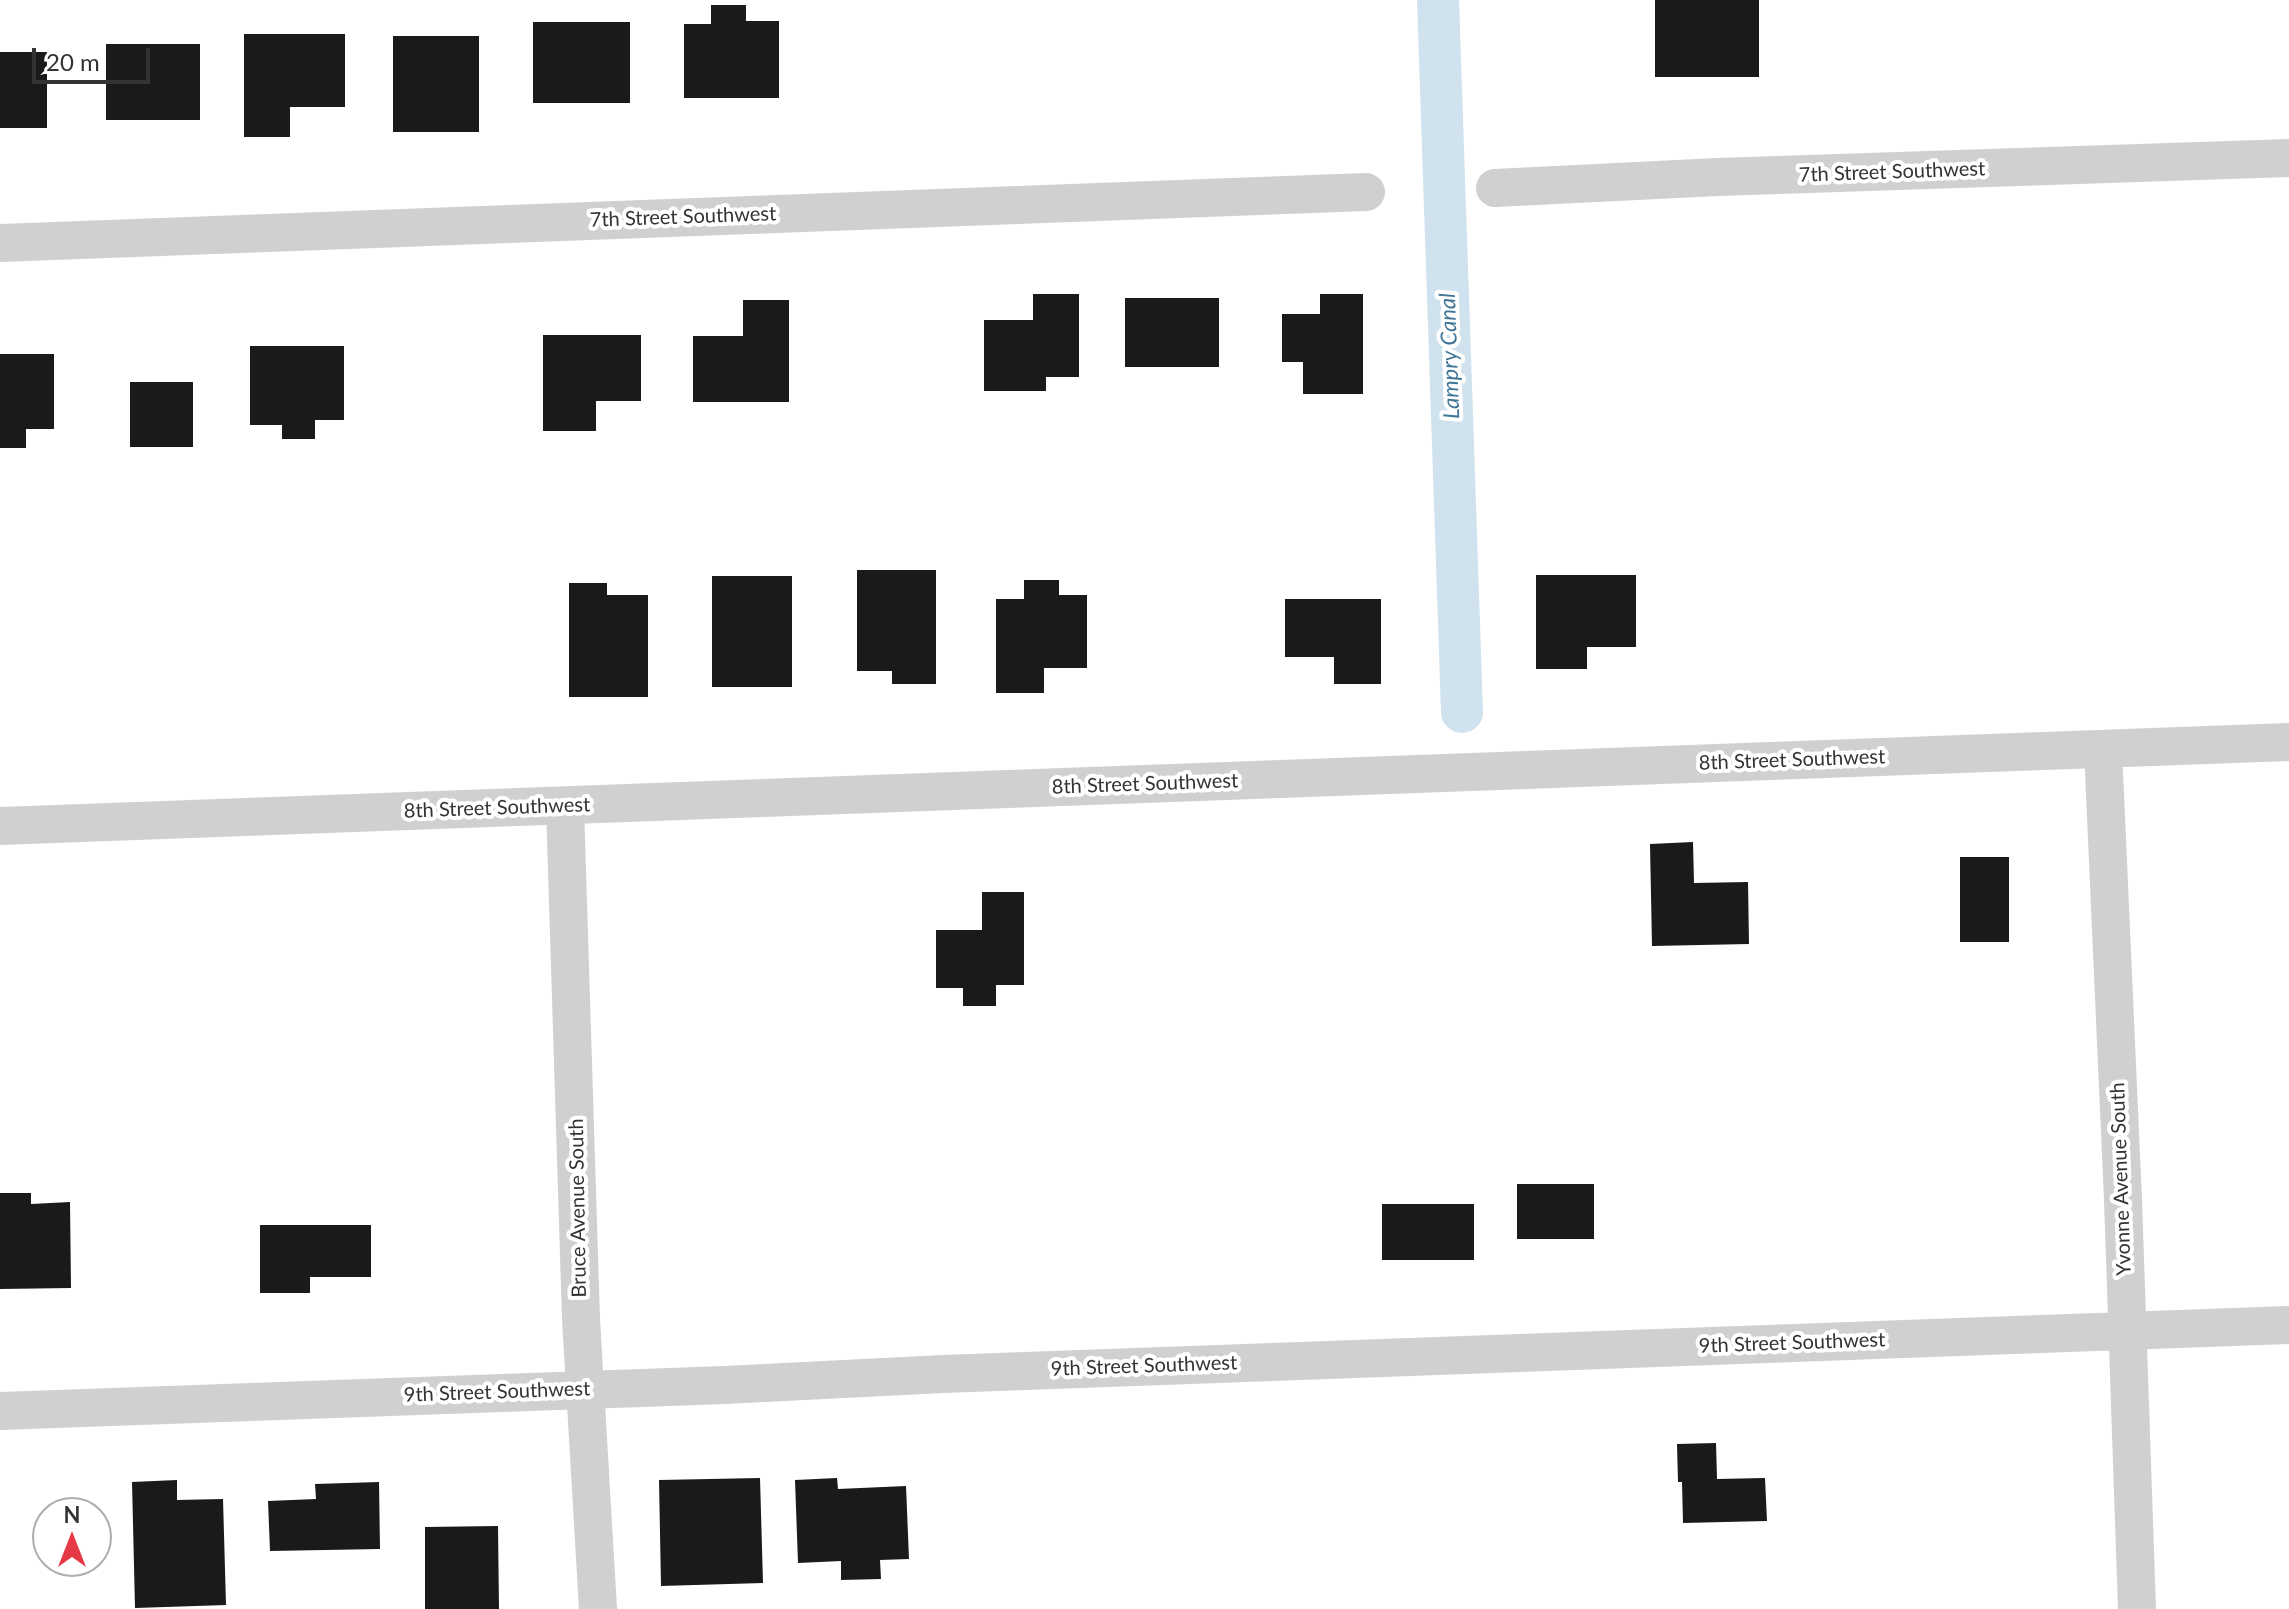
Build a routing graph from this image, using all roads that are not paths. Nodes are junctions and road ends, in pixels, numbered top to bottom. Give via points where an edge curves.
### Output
1 (2289, 158) edge
2 (1495, 188) dead end
3 (1366, 192) dead end
4 (0, 243) edge
5 (2289, 742) edge
6 (2103, 749) junction
7 (565, 806) junction
8 (0, 826) edge
9 (2289, 1325) edge
10 (2126, 1331) junction
11 (585, 1389) junction
12 (0, 1411) edge
13 (598, 1609) edge
14 (2137, 1609) edge

1 - 2 street, 7th Street Southwest
3 - 4 street, 7th Street Southwest
5 - 6 street, 8th Street Southwest
6 - 7 street, 8th Street Southwest
6 - 10 street, Yvonne Avenue South
7 - 8 street, 8th Street Southwest
7 - 11 street, Bruce Avenue South
9 - 10 street, 9th Street Southwest
10 - 11 street, 9th Street Southwest
10 - 14 street, Yvonne Avenue South
11 - 12 street, 9th Street Southwest
11 - 13 street, Bruce Avenue South

